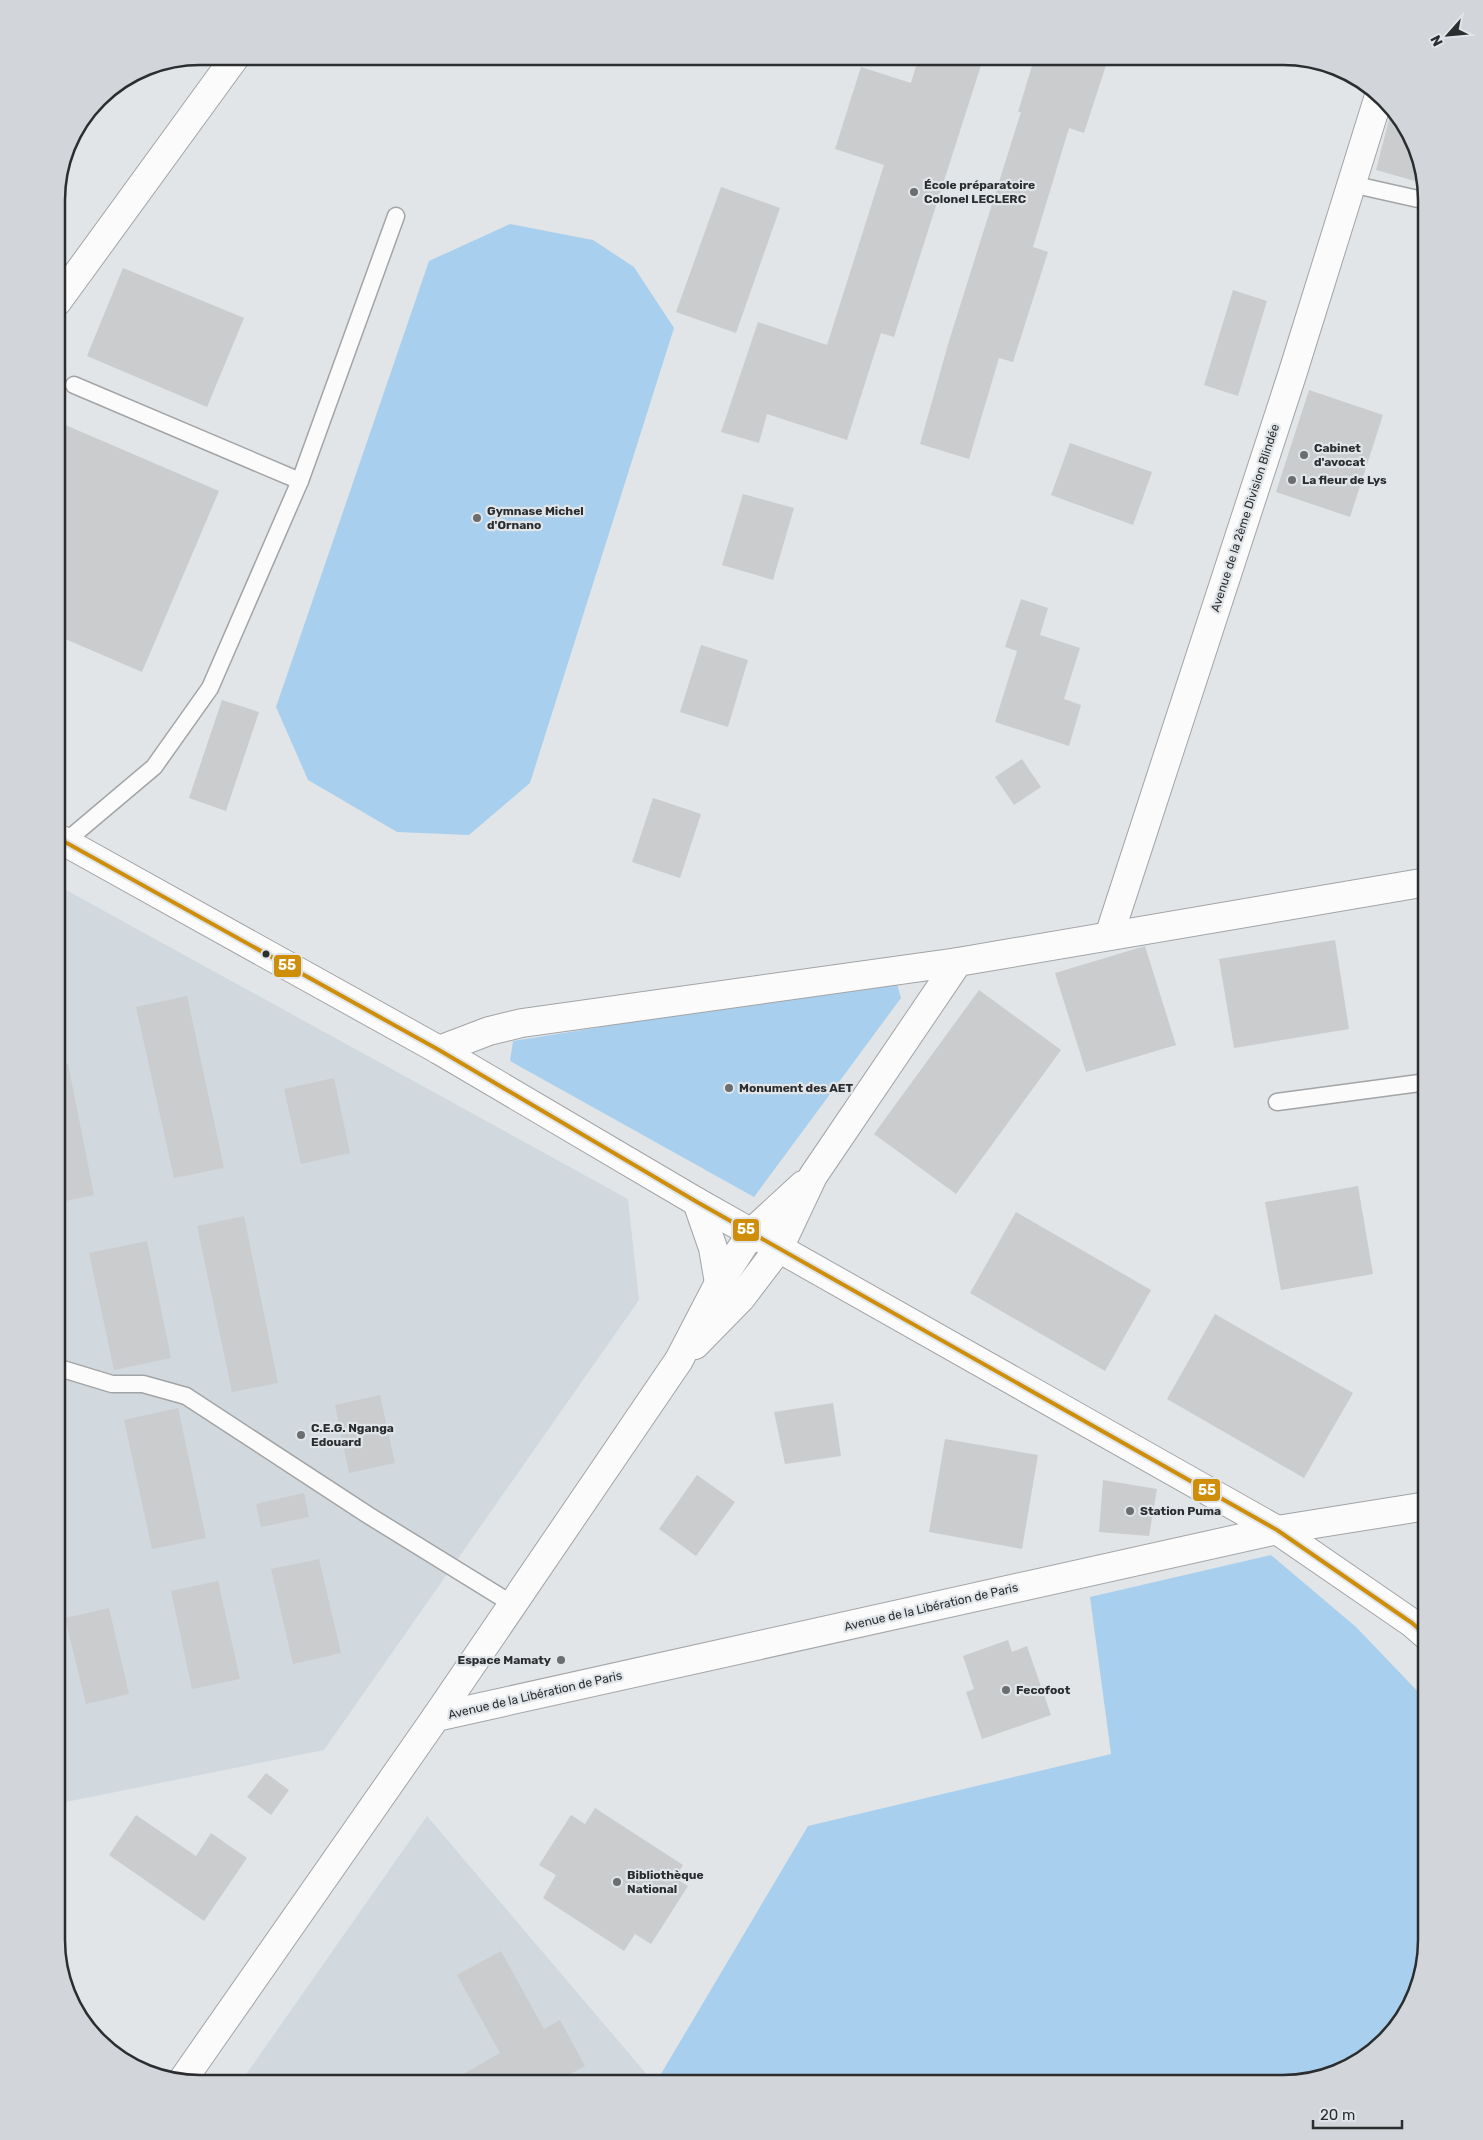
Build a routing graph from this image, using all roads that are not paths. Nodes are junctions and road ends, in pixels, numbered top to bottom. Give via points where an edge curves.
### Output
1 (230, 65) edge
2 (1377, 104) edge
3 (1351, 184) junction
4 (1418, 199) edge
5 (396, 216) dead end
6 (65, 290) edge
7 (74, 384) dead end
8 (300, 481) junction
9 (65, 840) edge
10 (65, 848) edge
11 (1418, 884) edge
12 (1109, 936) junction
13 (958, 962) junction
14 (439, 1050) junction
15 (1418, 1083) edge
16 (1277, 1102) dead end
17 (813, 1176) junction
18 (697, 1202) junction
19 (752, 1232) junction
20 (779, 1248) junction
21 (719, 1283) junction
22 (679, 1360) junction
23 (65, 1370) edge
24 (1418, 1507) edge
25 (1277, 1530) junction
26 (512, 1604) junction
27 (1418, 1628) edge
28 (436, 1717) junction
29 (187, 2074) edge

1 - 6 main road
2 - 3 main road, Avenue de la 2ème Division Blindée
3 - 4 lane
3 - 12 main road, Avenue de la 2ème Division Blindée
5 - 8 lane
7 - 8 lane
8 - 9 lane via 210,688 154,767
10 - 14 main road
11 - 12 main road
12 - 13 main road
13 - 14 main road via 522,1024 489,1031
13 - 17 main road
14 - 18 main road
15 - 16 lane
17 - 19 main road
17 - 20 main road
18 - 19 main road
18 - 21 main road via 713,1248
19 - 20 main road
19 - 21 main road
20 - 22 main road via 726,1316
20 - 25 main road
21 - 22 main road
22 - 26 main road
23 - 26 lane via 112,1384 144,1384 186,1396
24 - 25 main road, Avenue de la Libération de Paris
25 - 27 main road
25 - 28 main road, Avenue de la Libération de Paris
26 - 28 main road
28 - 29 main road

